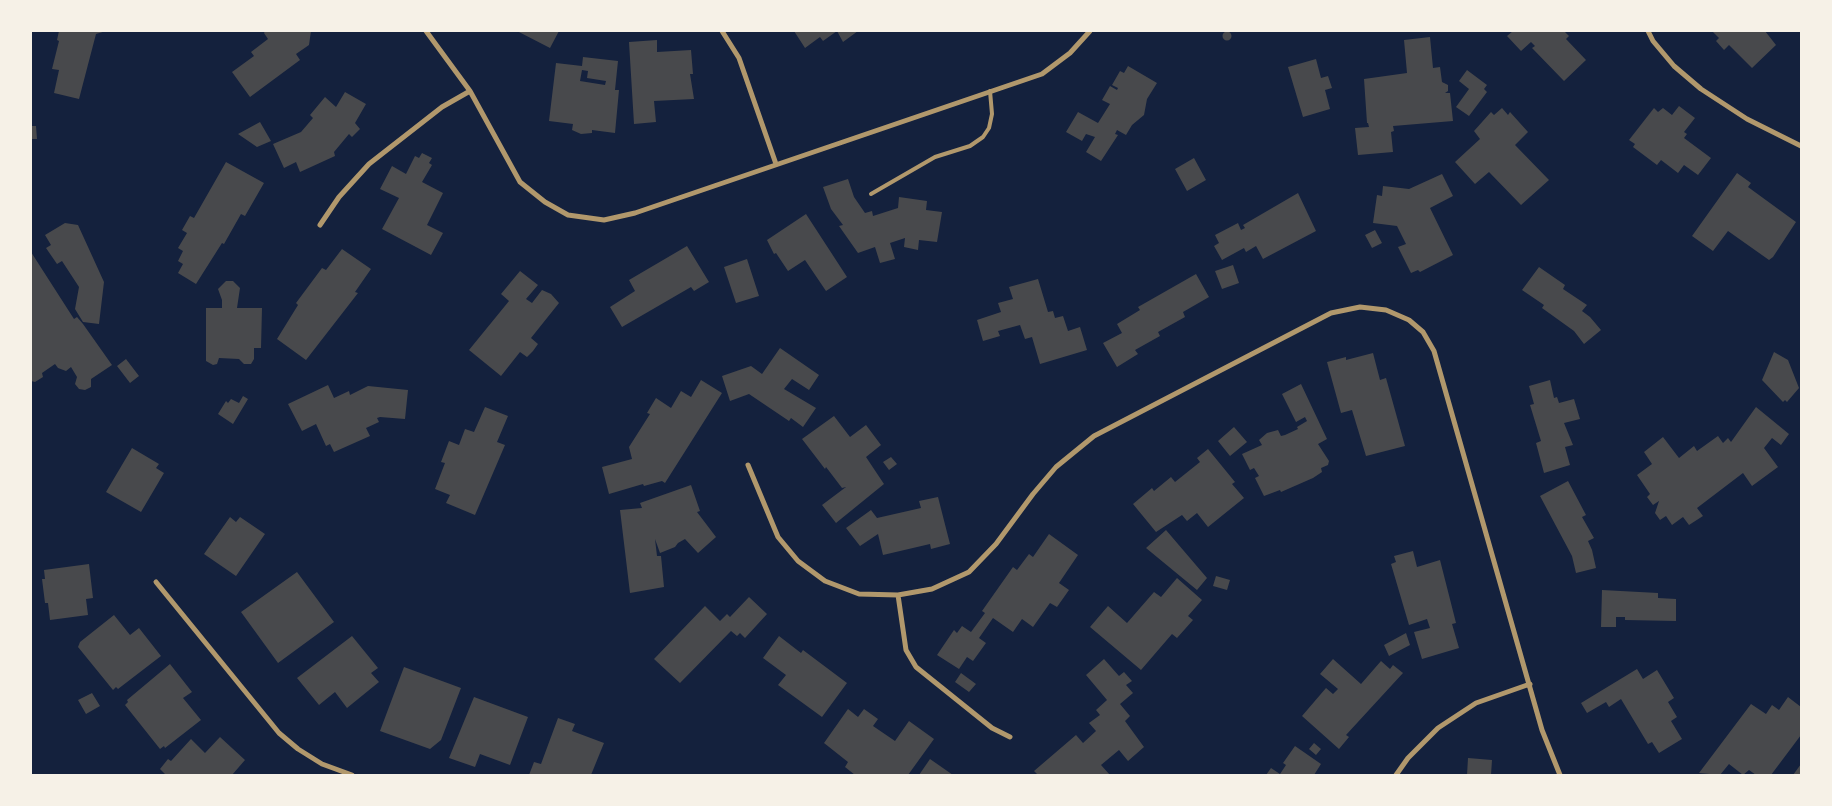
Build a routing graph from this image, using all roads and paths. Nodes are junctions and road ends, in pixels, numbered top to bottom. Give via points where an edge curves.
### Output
1 (426, 31) edge
2 (722, 31) edge
3 (1090, 31) edge
4 (1648, 31) edge
5 (470, 91) junction
6 (990, 92) junction
7 (1801, 146) edge
8 (776, 164) junction
9 (871, 194) dead end
10 (320, 225) dead end
11 (748, 466) dead end
12 (156, 582) dead end
13 (898, 595) junction
14 (1530, 684) junction
15 (1010, 737) dead end
16 (352, 775) edge
17 (1396, 775) edge
18 (1560, 775) edge

1 - 5 street
2 - 8 street via 739,58
3 - 6 street via 1070,53 1042,74
4 - 7 street via 1674,66 1701,89 1747,119
5 - 8 street via 520,182 568,215 604,220 635,213
5 - 10 street via 442,107 370,164 339,197
6 - 8 street
6 - 9 lane via 992,114 989,128 983,136 970,146 935,157
11 - 13 street via 778,537 798,561 826,581 859,594
12 - 16 street via 279,733 322,764
13 - 14 street via 932,589 969,572 996,544 1056,467 1094,436 1331,313 1360,307 1386,310 1409,320 1434,350
13 - 15 street via 906,650 916,667 992,728
14 - 17 street via 1476,703 1438,728
14 - 18 street via 1542,730

